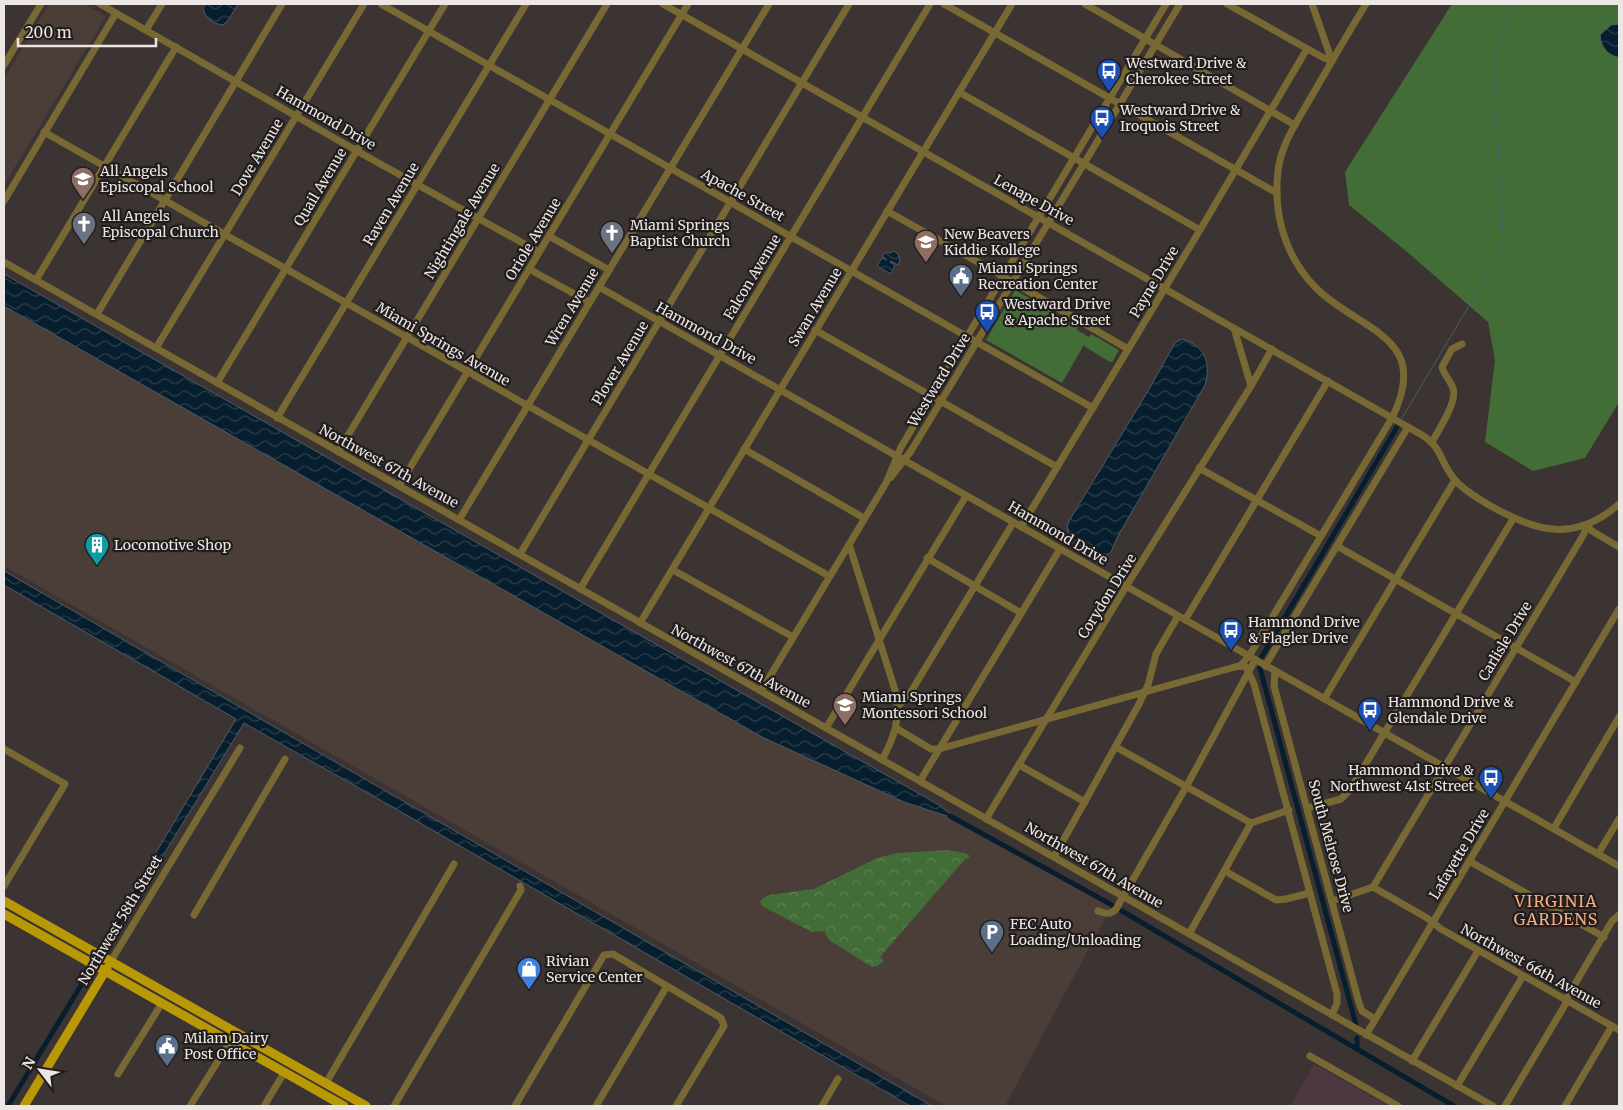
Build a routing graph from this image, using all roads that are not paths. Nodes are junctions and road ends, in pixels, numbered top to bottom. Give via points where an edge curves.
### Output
1 (41, 4) edge
2 (100, 4) edge
3 (162, 4) edge
4 (282, 4) edge
5 (364, 4) edge
6 (381, 4) edge
7 (445, 4) edge
8 (526, 4) edge
9 (607, 4) edge
10 (663, 4) edge
11 (688, 4) edge
12 (769, 4) edge
13 (849, 4) edge
14 (930, 4) edge
15 (944, 4) edge
16 (1012, 4) edge
17 (1085, 4) edge
18 (1166, 4) edge
19 (1180, 4) edge
20 (1226, 4) edge
21 (1312, 4) edge
22 (1366, 4) edge
23 (116, 13) junction
24 (681, 14) junction
25 (146, 30) junction
26 (429, 30) junction
27 (994, 32) junction
28 (1146, 38) junction
29 (1155, 44) junction
30 (176, 47) junction
31 (742, 48) junction
32 (1307, 49) junction
33 (1332, 61) junction
34 (4, 65) edge
35 (489, 65) junction
36 (236, 81) junction
37 (802, 83) junction
38 (959, 92) junction
39 (1110, 98) junction
40 (550, 100) junction
41 (1119, 104) junction
42 (1271, 111) junction
43 (296, 115) junction
44 (863, 117) junction
45 (1295, 125) junction
46 (44, 132) junction
47 (610, 134) junction
48 (357, 151) junction
49 (923, 152) junction
50 (1074, 158) junction
51 (1084, 164) junction
52 (104, 167) junction
53 (670, 168) junction
54 (1236, 170) junction
55 (417, 184) junction
56 (1277, 193) junction
57 (4, 201) edge
58 (166, 201) junction
59 (729, 202) junction
60 (887, 211) junction
61 (1039, 217) junction
62 (478, 219) junction
63 (1048, 222) junction
64 (1200, 230) junction
65 (225, 235) junction
66 (549, 236) junction
67 (791, 236) junction
68 (539, 252) junction
69 (4, 262) edge
70 (529, 268) junction
71 (285, 269) junction
72 (609, 270) junction
73 (850, 271) junction
74 (1003, 276) junction
75 (36, 280) junction
76 (1012, 282) junction
77 (599, 287) junction
78 (1165, 289) junction
79 (589, 302) junction
80 (347, 304) junction
81 (97, 314) junction
82 (659, 322) junction
83 (1234, 328) junction
84 (815, 330) junction
85 (968, 336) junction
86 (406, 338) junction
87 (977, 341) junction
88 (1462, 344) dead end
89 (156, 348) junction
90 (1272, 348) junction
91 (1128, 350) junction
92 (720, 356) junction
93 (467, 373) junction
94 (1328, 381) junction
95 (217, 383) junction
96 (1250, 386) junction
97 (779, 389) junction
98 (932, 396) junction
99 (941, 401) junction
100 (526, 406) junction
101 (1093, 408) junction
102 (277, 418) junction
103 (1392, 418) junction
104 (1408, 427) junction
105 (587, 440) junction
106 (1432, 442) junction
107 (744, 450) junction
108 (338, 452) junction
109 (896, 456) junction
110 (904, 461) junction
111 (1058, 467) junction
112 (1200, 468) junction
113 (648, 475) junction
114 (1456, 480) junction
115 (886, 483) junction
116 (399, 486) junction
117 (966, 496) junction
118 (1257, 501) junction
119 (1619, 504) edge
120 (708, 509) junction
121 (864, 518) junction
122 (1513, 519) junction
123 (459, 520) junction
124 (1013, 523) junction
125 (1586, 525) junction
126 (1021, 527) junction
127 (1321, 536) junction
128 (849, 544) junction
129 (1337, 546) junction
130 (1619, 547) edge
131 (1060, 549) junction
132 (520, 554) junction
133 (927, 558) junction
134 (673, 570) junction
135 (829, 576) junction
136 (1396, 580) junction
137 (975, 586) junction
138 (1126, 587) junction
139 (580, 589) junction
140 (1619, 609) edge
141 (1021, 613) junction
142 (1456, 613) junction
143 (1178, 616) junction
144 (1186, 620) junction
145 (640, 624) junction
146 (793, 637) junction
147 (880, 640) junction
148 (1516, 648) junction
149 (1252, 658) junction
150 (1240, 666) junction
151 (1265, 666) junction
152 (1249, 671) junction
153 (1275, 671) junction
154 (1576, 682) junction
155 (1243, 683) junction
156 (1254, 684) junction
157 (761, 691) junction
158 (1144, 692) junction
159 (1324, 699) junction
160 (897, 706) junction
161 (1047, 718) junction
162 (1619, 718) edge
163 (826, 728) junction
164 (896, 728) junction
165 (1384, 733) junction
166 (1116, 747) junction
167 (240, 748) dead end
168 (939, 748) junction
169 (4, 749) edge
170 (285, 759) dead end
171 (882, 760) junction
172 (1019, 765) junction
173 (1444, 767) junction
174 (920, 782) junction
175 (1186, 787) junction
176 (1085, 802) junction
177 (1504, 802) junction
178 (1308, 808) junction
179 (1289, 810) junction
180 (986, 819) junction
181 (1619, 819) edge
182 (1251, 823) junction
183 (1554, 828) junction
184 (1598, 854) junction
185 (1054, 857) junction
186 (1469, 861) junction
187 (454, 864) dead end
188 (1619, 866) edge
189 (1225, 871) junction
190 (4, 886) edge
191 (520, 886) dead end
192 (1373, 887) junction
193 (1310, 893) junction
194 (1124, 896) junction
195 (4, 901) edge
196 (1332, 901) junction
197 (1098, 911) dead end
198 (4, 914) edge
199 (194, 914) dead end
200 (1619, 915) edge
201 (1433, 922) junction
202 (1189, 934) junction
203 (1604, 936) junction
204 (1478, 951) junction
205 (111, 961) junction
206 (105, 972) junction
207 (1523, 976) junction
208 (667, 986) junction
209 (1566, 1000) junction
210 (162, 1003) junction
211 (1332, 1015) junction
212 (1375, 1019) junction
213 (1612, 1026) junction
214 (1619, 1030) edge
215 (236, 1032) junction
216 (1366, 1035) junction
217 (230, 1042) junction
218 (1310, 1056) dead end
219 (1412, 1061) junction
220 (284, 1073) junction
221 (118, 1074) dead end
222 (838, 1079) dead end
223 (326, 1083) junction
224 (1457, 1086) junction
225 (354, 1103) edge
226 (24, 1106) edge
227 (190, 1106) edge
228 (264, 1106) edge
229 (344, 1106) edge
230 (366, 1106) edge
231 (394, 1106) edge
232 (515, 1106) edge
233 (596, 1106) edge
234 (676, 1106) edge
235 (822, 1106) edge
236 (1398, 1106) edge
237 (1493, 1106) edge
238 (1505, 1106) edge
239 (1564, 1106) edge

1 - 34 street
2 - 23 street, Hammond Drive
3 - 25 street
4 - 36 street
5 - 43 street, Dove Avenue
6 - 26 street, Apache Street
7 - 26 street, Quail Avenue
8 - 35 street, Raven Avenue
9 - 40 street, Nightingale Avenue
10 - 24 street, Lenape Drive
11 - 24 street, Oriole Avenue
12 - 31 street, Wren Avenue
13 - 37 street, Plover Avenue
14 - 44 street, Falcon Avenue
15 - 27 street
16 - 27 street, Swan Avenue
17 - 28 street
18 - 28 street, Westward Drive
19 - 29 street, Westward Drive
20 - 32 street
21 - 33 street
22 - 33 street
23 - 25 street, Hammond Drive
23 - 46 street
24 - 31 street, Lenape Drive
24 - 47 street, Oriole Avenue
25 - 30 street, Hammond Drive
26 - 35 street, Apache Street
26 - 48 street, Quail Avenue
27 - 38 street, Swan Avenue
27 - 39 street
28 - 29 street
28 - 39 street, Westward Drive
29 - 41 street, Westward Drive
29 - 42 street
30 - 36 street, Hammond Drive
30 - 52 street
31 - 37 street, Lenape Drive
31 - 53 street, Wren Avenue
32 - 33 street
32 - 42 street, Payne Drive
33 - 45 street
35 - 40 street, Apache Street
35 - 55 street, Raven Avenue
36 - 43 street, Hammond Drive
36 - 58 street
37 - 44 street, Lenape Drive
37 - 59 street, Plover Avenue
38 - 49 street, Swan Avenue
38 - 50 street
39 - 41 street
39 - 50 street, Westward Drive
40 - 47 street, Apache Street
40 - 62 street, Nightingale Avenue
41 - 51 street, Westward Drive
41 - 54 street
42 - 45 street
42 - 54 street, Payne Drive
43 - 48 street, Hammond Drive
43 - 65 street, Dove Avenue
44 - 49 street, Lenape Drive
44 - 67 street, Falcon Avenue
45 - 56 street via 1282,153
46 - 52 street, Miami Springs Avenue
46 - 57 street
47 - 53 street, Apache Street
47 - 66 street, Oriole Avenue
48 - 55 street, Hammond Drive
48 - 71 street, Quail Avenue
49 - 60 street, Swan Avenue
49 - 61 street, Lenape Drive
50 - 51 street
50 - 61 street, Westward Drive
51 - 63 street, Westward Drive
51 - 64 street
52 - 58 street, Miami Springs Avenue
52 - 75 street
53 - 59 street, Apache Street
53 - 72 street, Wren Avenue
54 - 56 street
54 - 64 street, Payne Drive
55 - 62 street, Hammond Drive
55 - 80 street, Raven Avenue
56 - 103 street via 1283,236 1301,271 1328,298 1389,339 1401,359 1404,384
58 - 65 street, Miami Springs Avenue
58 - 81 street
59 - 67 street, Apache Street
59 - 82 street, Plover Avenue
60 - 73 street, Swan Avenue
60 - 74 street
61 - 63 street, Lenape Drive
61 - 74 street, Westward Drive
62 - 68 street, Hammond Drive
62 - 86 street, Nightingale Avenue
63 - 76 street, Westward Drive
63 - 78 street, Lenape Drive
64 - 78 street, Payne Drive
65 - 71 street, Miami Springs Avenue
65 - 89 street, Dove Avenue
66 - 68 street, Oriole Avenue
66 - 72 street
67 - 73 street, Apache Street
67 - 92 street, Falcon Avenue
68 - 70 street, Oriole Avenue
69 - 75 street, Northwest 67th Avenue
70 - 79 street
70 - 93 street, Oriole Avenue
71 - 80 street, Miami Springs Avenue
71 - 95 street, Quail Avenue
72 - 77 street, Wren Avenue
73 - 84 street, Swan Avenue
73 - 85 street, Apache Street
74 - 76 street
74 - 85 street, Westward Drive
75 - 81 street, Northwest 67th Avenue
76 - 87 street, Westward Drive
76 - 91 street
77 - 79 street, Wren Avenue
77 - 82 street, Hammond Drive
78 - 83 street, Lenape Drive
78 - 91 street, Payne Drive
79 - 100 street, Wren Avenue
80 - 86 street, Miami Springs Avenue
80 - 102 street, Raven Avenue
81 - 89 street, Northwest 67th Avenue
82 - 92 street, Hammond Drive
82 - 105 street, Plover Avenue
83 - 90 street, Lenape Drive
83 - 96 street
84 - 97 street, Swan Avenue
84 - 98 street
85 - 87 street, Apache Street
85 - 98 street, Westward Drive
86 - 93 street, Miami Springs Avenue
86 - 108 street, Nightingale Avenue
87 - 99 street, Westward Drive
87 - 101 street, Apache Street
88 - 106 street via 1452,349 1442,367 1453,387 1454,398
89 - 95 street, Northwest 67th Avenue
90 - 94 street, Lenape Drive
90 - 96 street, Corydon Drive
91 - 101 street, Payne Drive
92 - 97 street, Hammond Drive
92 - 113 street, Falcon Avenue
93 - 100 street, Miami Springs Avenue
93 - 116 street, Oriole Avenue
94 - 103 street, Lenape Drive
94 - 118 street
95 - 102 street, Northwest 67th Avenue
96 - 112 street, Corydon Drive
97 - 107 street, Swan Avenue
97 - 109 street, Hammond Drive
98 - 99 street
98 - 109 street, Westward Drive
99 - 110 street, Westward Drive
99 - 111 street
100 - 105 street, Miami Springs Avenue
100 - 123 street, Wren Avenue
101 - 111 street, Payne Drive
102 - 108 street, Northwest 67th Avenue
103 - 104 street, Lenape Drive
103 - 127 street
104 - 106 street, Lenape Drive
104 - 129 street
105 - 113 street, Miami Springs Avenue
105 - 132 street, Plover Avenue
106 - 114 street
107 - 120 street, Swan Avenue
107 - 121 street
108 - 116 street, Northwest 67th Avenue
109 - 110 street, Hammond Drive
109 - 115 street, Westward Drive
110 - 115 street, Westward Drive
110 - 117 street, Hammond Drive
111 - 126 street, Payne Drive
112 - 118 street
112 - 138 street, Corydon Drive
113 - 120 street, Miami Springs Avenue
113 - 139 street, Falcon Avenue
114 - 122 street
114 - 136 street
115 - 121 street, Westward Drive
116 - 123 street, Northwest 67th Avenue
117 - 124 street, Hammond Drive
117 - 133 street
118 - 127 street
118 - 144 street
119 - 125 street
120 - 134 street, Swan Avenue
120 - 135 street, Miami Springs Avenue
121 - 128 street, Westward Drive
122 - 125 street via 1547,529
122 - 142 street
123 - 132 street, Northwest 67th Avenue
124 - 126 street, Hammond Drive
124 - 137 street
125 - 130 street
125 - 148 street, Carlisle Drive via 1584,534
126 - 131 street, Hammond Drive
127 - 149 street
128 - 135 street, Westward Drive
128 - 147 street
129 - 136 street
129 - 151 street
131 - 138 street, Hammond Drive
131 - 141 street
132 - 139 street, Northwest 67th Avenue
133 - 137 street
133 - 147 street
134 - 145 street, Swan Avenue
134 - 146 street
135 - 146 street, Westward Drive
136 - 142 street
136 - 159 street
137 - 141 street
137 - 160 street via 909,695
138 - 143 street, Hammond Drive
138 - 161 street, Corydon Drive
139 - 145 street, Northwest 67th Avenue
140 - 154 street, Lafayette Drive
141 - 168 street
142 - 148 street
142 - 165 street
143 - 144 street, Hammond Drive
143 - 158 street via 1156,654
144 - 149 street, Hammond Drive
145 - 157 street, Northwest 67th Avenue
146 - 157 street, Westward Drive
147 - 160 street
147 - 163 street
148 - 154 street
148 - 173 street, Carlisle Drive
149 - 150 street
149 - 151 street, Hammond Drive
149 - 152 street
150 - 152 street
150 - 158 street
151 - 153 street, Hammond Drive
152 - 155 street
152 - 156 street
153 - 159 street, Hammond Drive
153 - 178 street, South Melrose Drive via 1274,686
154 - 177 street, Lafayette Drive
155 - 156 street
155 - 175 street
156 - 179 street
157 - 163 street, Northwest 67th Avenue
158 - 161 street
158 - 166 street
159 - 165 street, Hammond Drive
160 - 164 street
161 - 168 street
161 - 172 street, Corydon Drive
162 - 183 street
163 - 171 street, Northwest 67th Avenue
164 - 168 street via 931,748
164 - 171 street
165 - 173 street, Hammond Drive
165 - 178 street via 1341,799
166 - 175 street
166 - 176 street
167 - 205 street, Northwest 58th Street
168 - 174 street
169 - 190 street via 64,784
170 - 199 street
171 - 174 street, Northwest 67th Avenue
172 - 176 street
172 - 180 street, Corydon Drive
173 - 177 street, Hammond Drive
173 - 192 street, Carlisle Drive
174 - 180 street, Northwest 67th Avenue
175 - 182 street
175 - 194 street
176 - 185 street
177 - 183 street, Hammond Drive
177 - 186 street, Lafayette Drive
178 - 196 street, South Melrose Drive
179 - 182 street
179 - 193 street
180 - 185 street, Northwest 67th Avenue
181 - 184 street
182 - 189 street
183 - 184 street, Hammond Drive
184 - 188 street, Hammond Drive
185 - 194 street, Northwest 67th Avenue
186 - 201 street, Lafayette Drive
186 - 203 street
187 - 223 street
189 - 193 street via 1276,900
189 - 202 street
191 - 231 street via 521,890
192 - 196 street
192 - 201 street, Northwest 66th Avenue
193 - 211 street via 1337,994
194 - 197 street via 1112,913
194 - 202 street, Northwest 67th Avenue
195 - 205 main road
196 - 212 street, South Melrose Drive via 1360,1007
198 - 206 main road
200 - 203 street
201 - 204 street, Northwest 66th Avenue
201 - 212 street, Lafayette Drive
202 - 211 street, Northwest 67th Avenue
203 - 209 street
204 - 207 street, Northwest 66th Avenue
204 - 219 street
205 - 206 main road, Northwest 58th Street
205 - 215 main road
206 - 210 main road
206 - 226 main road, Northwest 58th Street
207 - 209 street, Northwest 66th Avenue
207 - 224 street
208 - 232 street via 613,954 604,955
208 - 233 street
208 - 234 street via 724,1021
209 - 213 street, Northwest 66th Avenue
209 - 238 street
210 - 217 main road
210 - 221 street
211 - 216 street, Northwest 67th Avenue
212 - 216 street, Lafayette Drive
213 - 214 street, Northwest 66th Avenue
213 - 239 street
215 - 217 street
215 - 223 main road
216 - 219 street, Northwest 67th Avenue
217 - 220 main road
217 - 227 street
218 - 236 street
219 - 224 street, Northwest 67th Avenue
220 - 228 street
220 - 229 main road
222 - 235 street
223 - 225 main road
224 - 237 street, Northwest 67th Avenue
225 - 230 main road

